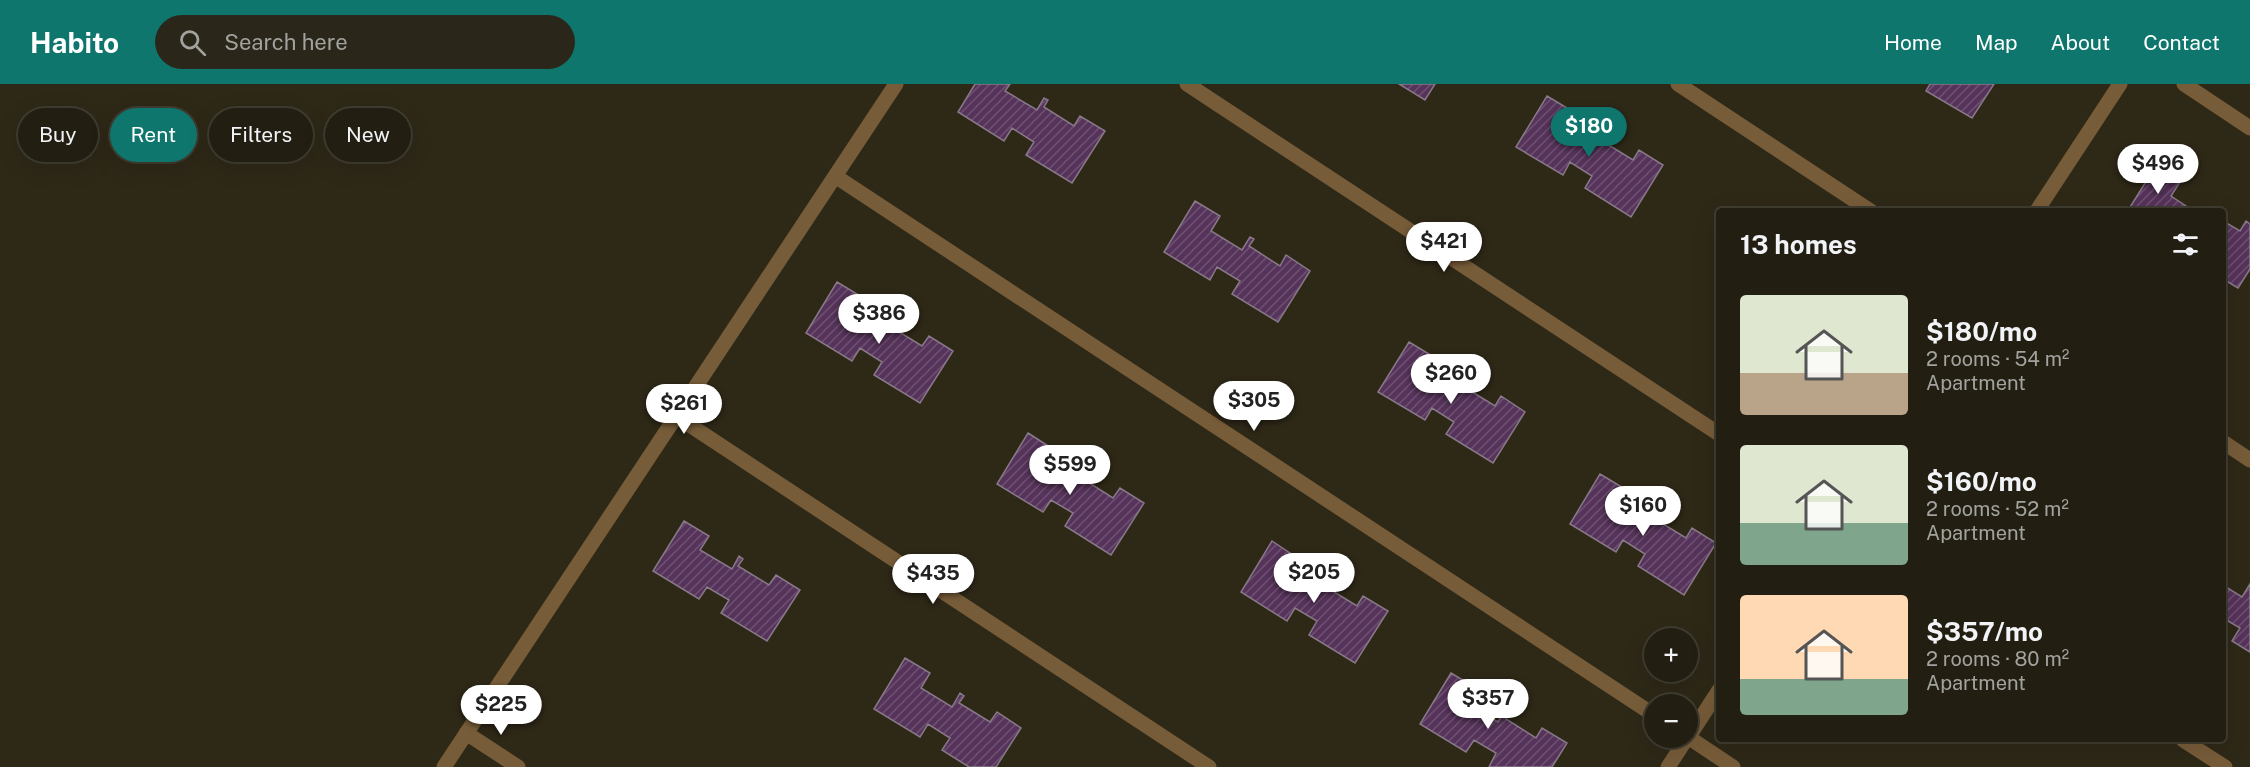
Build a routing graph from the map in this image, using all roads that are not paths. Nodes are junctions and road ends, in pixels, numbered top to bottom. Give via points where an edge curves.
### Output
1 (896, 84) edge
2 (1187, 84) edge
3 (1678, 84) edge
4 (2120, 84) edge
5 (2184, 84) edge
6 (2250, 128) edge
7 (835, 176) junction
8 (1866, 208) edge
9 (2039, 208) edge
10 (676, 416) junction
11 (1716, 432) edge
12 (2226, 444) edge
13 (2250, 460) edge
14 (1716, 695) edge
15 (1644, 708) edge
16 (1698, 722) edge
17 (466, 733) junction
18 (2186, 742) edge
19 (1698, 744) edge
20 (1681, 748) edge
21 (444, 767) edge
22 (518, 767) edge
23 (1209, 767) edge
24 (1668, 767) edge
25 (1733, 767) edge
26 (2225, 767) edge

1 - 7 street
2 - 11 street
3 - 8 street
4 - 9 street
5 - 6 street
7 - 10 street
7 - 15 street
10 - 17 street
10 - 23 street
12 - 13 street
14 - 16 street
17 - 21 street
17 - 22 street
18 - 26 street
19 - 25 street
20 - 24 street

